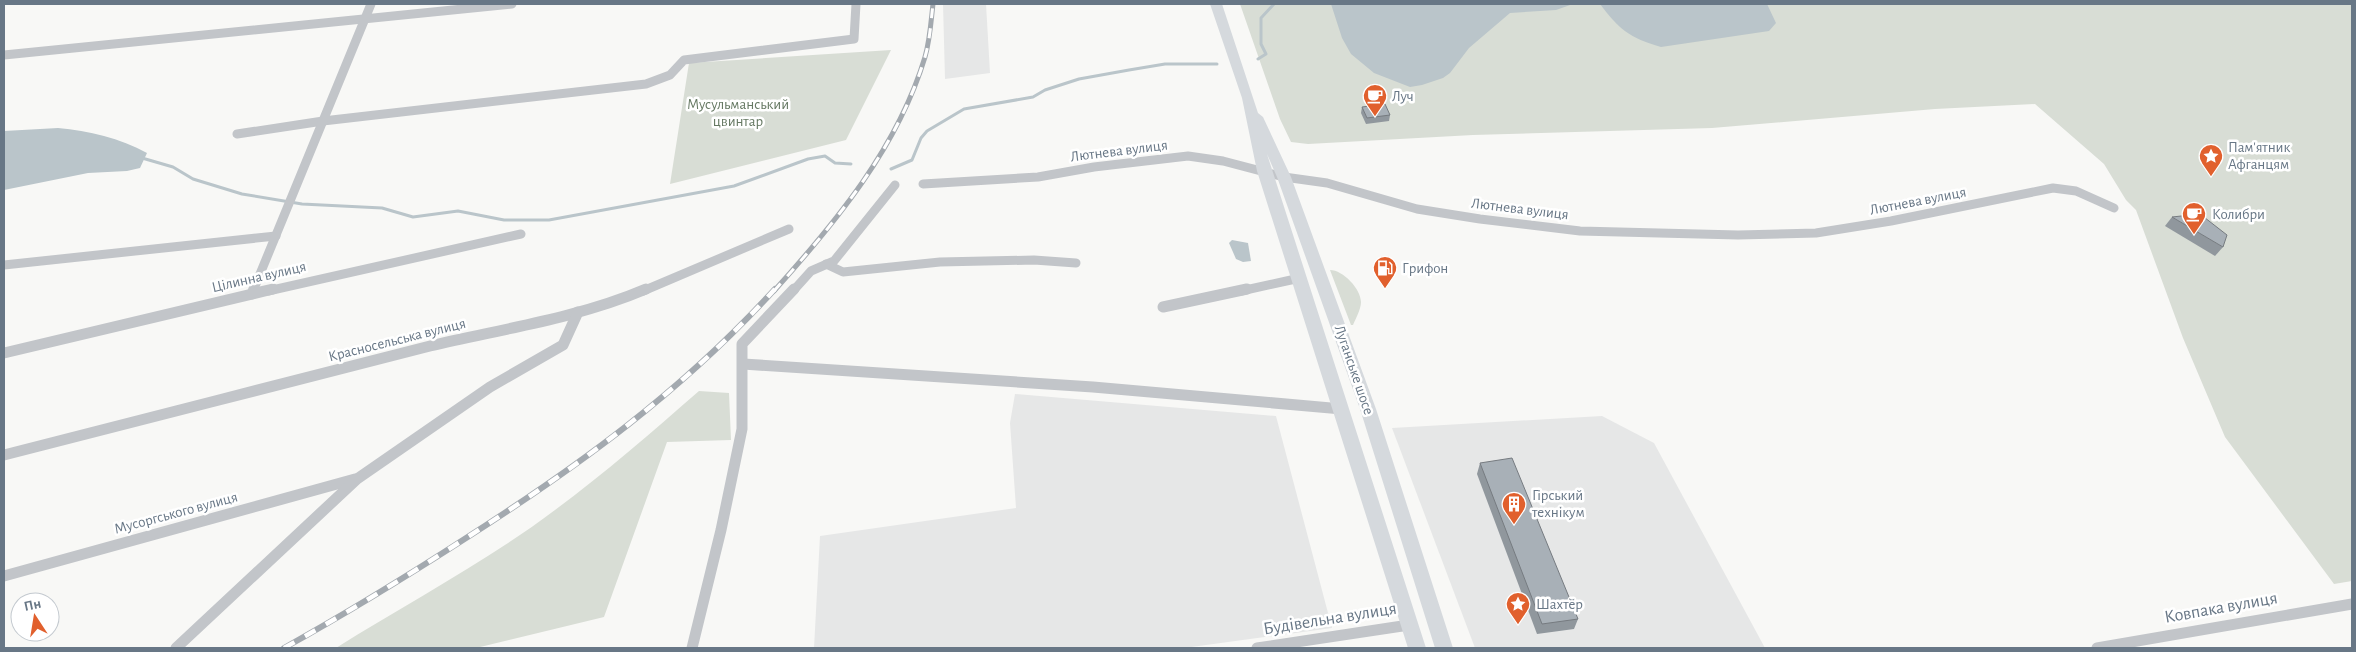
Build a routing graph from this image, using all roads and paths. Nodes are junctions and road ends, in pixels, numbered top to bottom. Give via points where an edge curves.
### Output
1 (371, 4) edge
2 (512, 4) edge
3 (856, 4) edge
4 (1216, 4) edge
5 (365, 19) junction
6 (4, 55) edge
7 (1248, 98) junction
8 (322, 122) junction
9 (237, 134) dead end
10 (1264, 171) junction
11 (1284, 177) junction
12 (923, 184) dead end
13 (895, 185) dead end
14 (2114, 208) dead end
15 (789, 229) dead end
16 (521, 234) dead end
17 (276, 236) junction
18 (1076, 263) dead end
19 (826, 264) junction
20 (4, 265) edge
21 (1300, 278) junction
22 (252, 294) junction
23 (1163, 307) dead end
24 (578, 312) junction
25 (4, 353) edge
26 (743, 364) junction
27 (1342, 410) junction
28 (4, 455) edge
29 (357, 479) junction
30 (4, 576) edge
31 (2352, 604) edge
32 (1409, 625) junction
33 (176, 648) edge
34 (692, 648) edge
35 (1257, 648) edge
36 (1417, 648) edge
37 (1444, 648) edge
38 (2097, 648) edge

1 - 5 street
2 - 5 street
3 - 8 street via 854,39 684,60 670,75 646,84
4 - 7 main road, Луганське шосе
5 - 6 street
5 - 8 street
7 - 10 main road, Луганське шосе
7 - 11 main road, Луганське шосе
8 - 9 street
8 - 17 street
10 - 11 street, Лютнева вулиця
10 - 12 street, Лютнева вулиця via 1223,160 1188,156 1038,177
10 - 21 main road, Луганське шосе
11 - 14 street, Лютнева вулиця via 1327,184 1417,209 1580,231 1738,235 1816,233 2053,188 2076,191
11 - 37 main road, Луганське шосе via 1368,409
13 - 19 street via 834,261
15 - 24 street, Красносельська вулиця via 623,299
16 - 22 street, Цілинна вулиця
17 - 20 street
17 - 22 street
18 - 19 street via 1034,260 940,262 843,272
19 - 26 street via 811,271 742,344
21 - 23 street
21 - 27 main road, Луганське шосе
22 - 25 street, Цілинна вулиця
24 - 28 street, Красносельська вулиця via 422,348
24 - 29 street via 563,345 490,387
26 - 27 street via 1093,387
26 - 34 street via 742,429
27 - 32 main road, Луганське шосе
29 - 30 street, Мусоргського вулиця
29 - 33 street
31 - 38 street, Ковпака вулиця
32 - 35 street, Будівельна вулиця
32 - 36 main road, Луганське шосе

